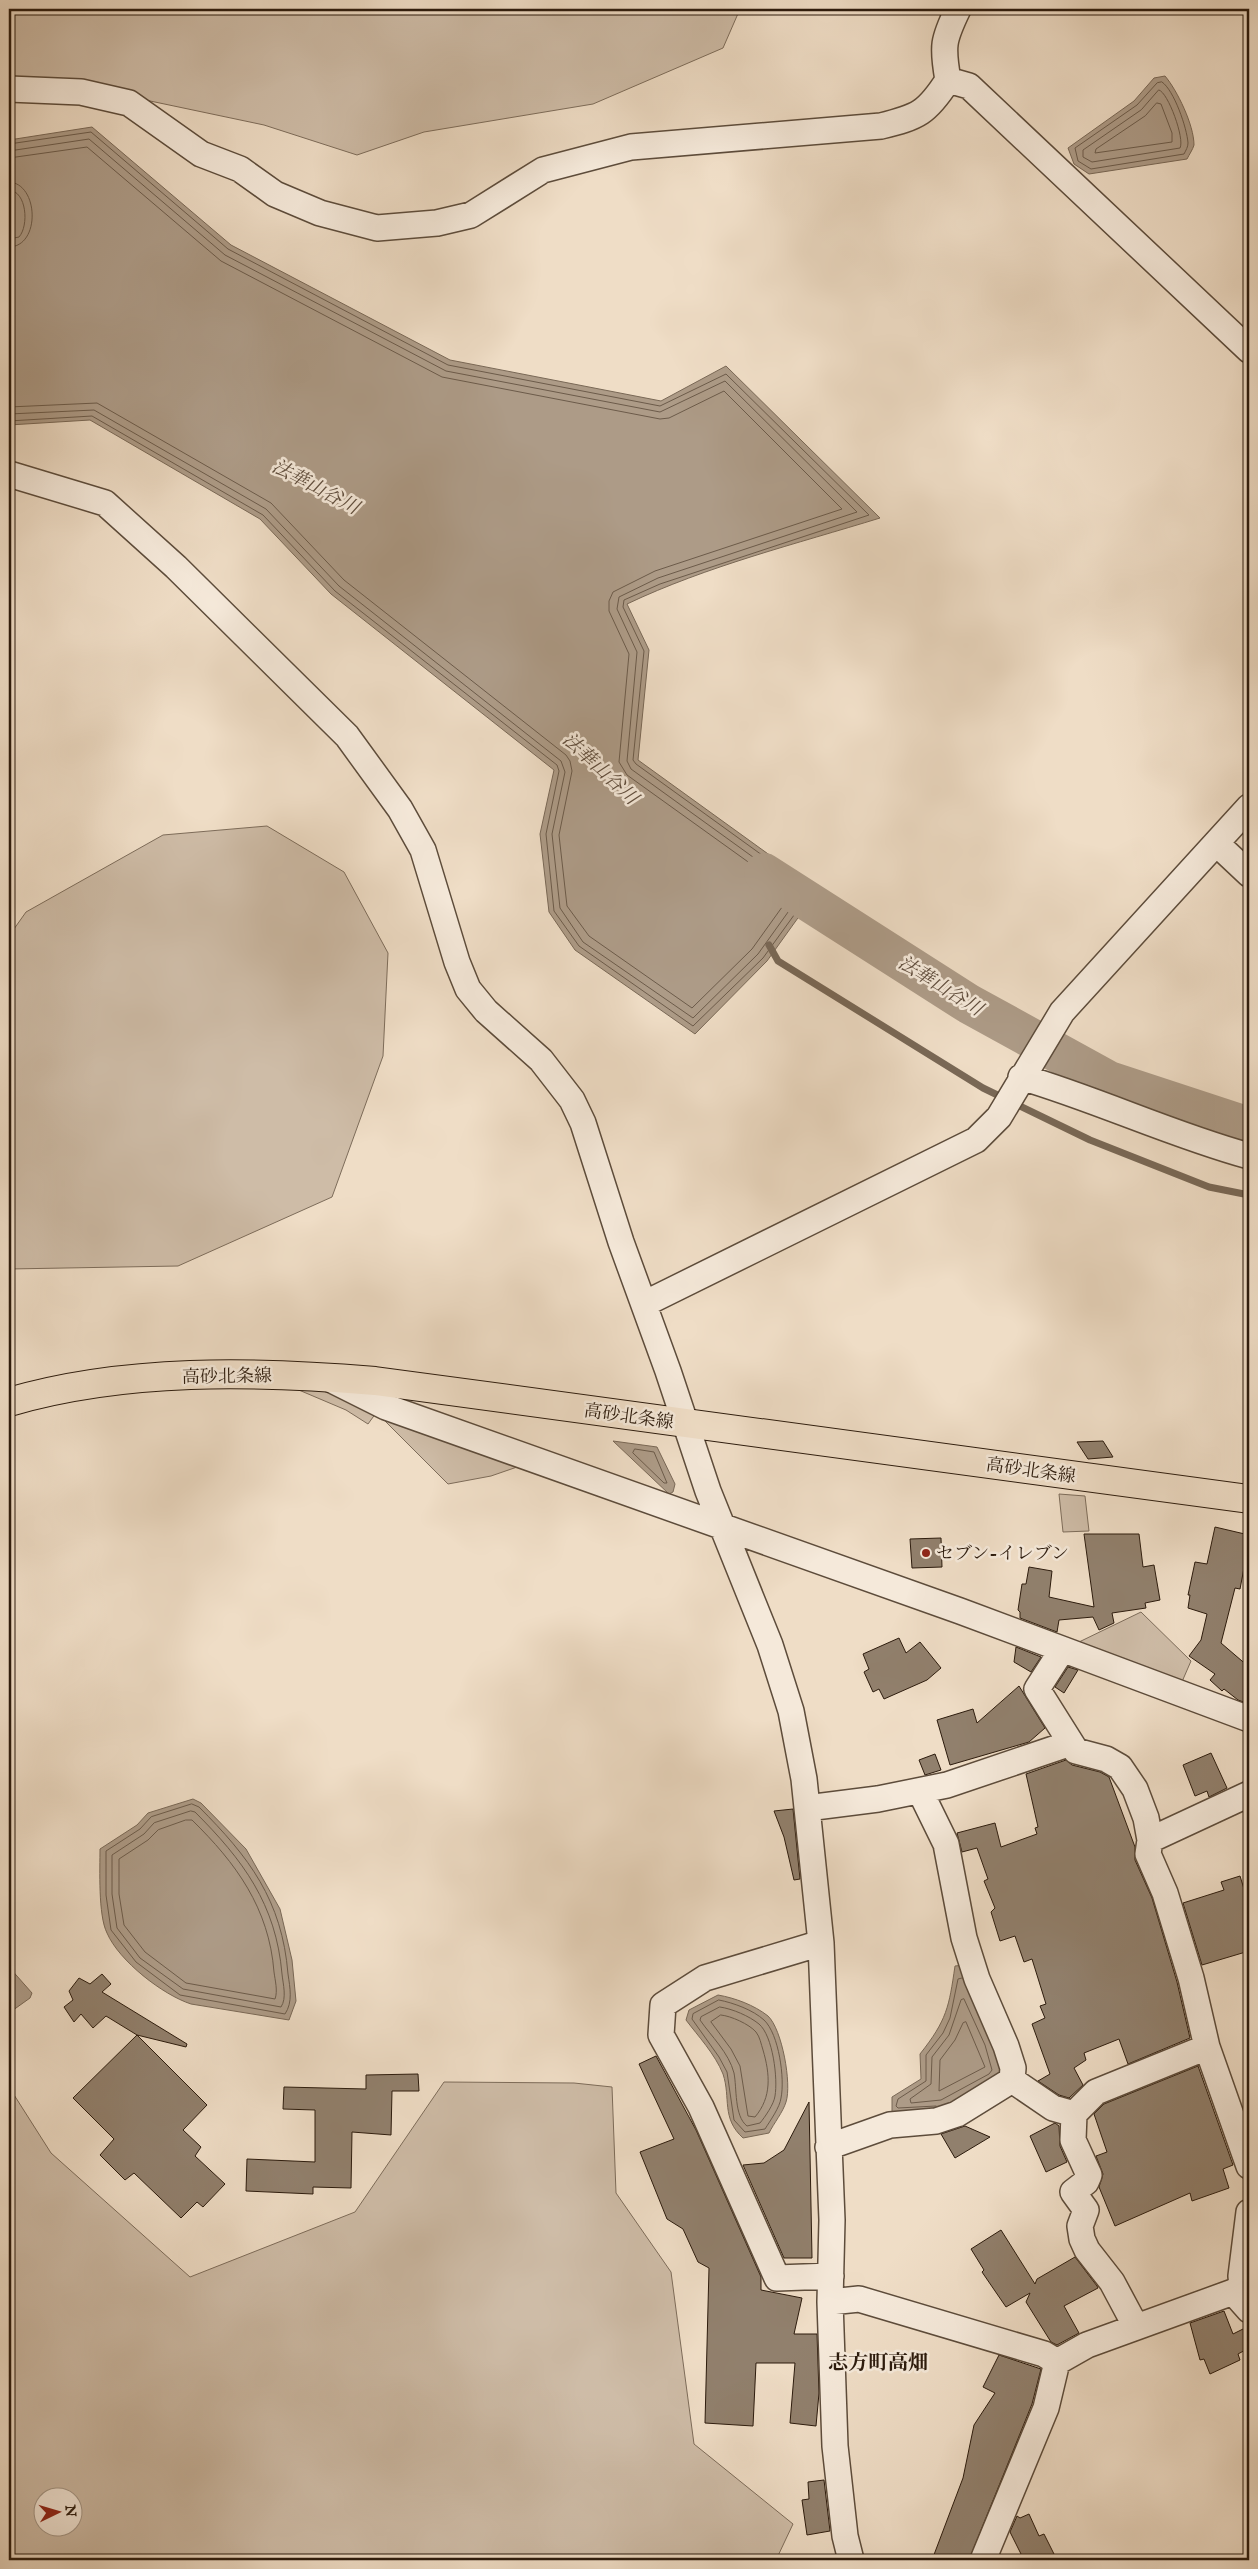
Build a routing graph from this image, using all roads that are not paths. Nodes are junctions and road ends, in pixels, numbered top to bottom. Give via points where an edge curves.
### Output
1 (958, 9) edge
2 (948, 80) junction
3 (9, 89) edge
4 (1249, 350) edge
5 (9, 474) edge
6 (1249, 807) edge
7 (1216, 843) junction
8 (1249, 874) edge
9 (1017, 1084) junction
10 (1249, 1156) edge
11 (644, 1304) junction
12 (325, 1377) junction
13 (9, 1402) edge
14 (685, 1424) junction
15 (1249, 1499) edge
16 (722, 1526) junction
17 (1062, 1650) junction
18 (1249, 1719) edge
19 (1071, 1743) junction
20 (920, 1791) junction
21 (1249, 1794) edge
22 (808, 1808) junction
23 (1150, 1840) junction
24 (821, 1943) junction
25 (1207, 2046) junction
26 (1012, 2080) junction
27 (1074, 2114) junction
28 (828, 2147) junction
29 (1249, 2161) edge
30 (1249, 2212) edge
31 (830, 2276) junction
32 (1241, 2287) edge
33 (830, 2302) junction
34 (1249, 2310) edge
35 (1136, 2326) junction
36 (1057, 2362) junction
37 (851, 2560) edge
38 (983, 2560) edge

1 - 2 street via 947,31 943,50
2 - 3 street via 938,96 915,118 881,126 631,147 543,170 471,215 420,225 377,228 334,217 274,194 240,168 201,154 129,103 81,92
2 - 4 street via 969,86
5 - 11 street via 105,503 176,567 347,736 400,809 423,850 468,989 486,1011 541,1060 572,1100 588,1137
6 - 7 street
7 - 8 street
7 - 9 street via 1062,1012
9 - 10 street via 1058,1088
9 - 11 street via 999,1117 976,1140
11 - 14 street
12 - 13 main road, 高砂北条線 via 248,1374 146,1377 32,1395
12 - 14 main road, 高砂北条線 via 375,1381
12 - 16 street via 386,1408
14 - 15 main road, 高砂北条線
14 - 16 street
16 - 17 street
16 - 22 street via 770,1645 791,1711
17 - 18 street
17 - 19 street via 1037,1689
19 - 20 street via 947,1786
19 - 23 street via 1076,1751 1106,1759 1120,1767 1135,1789
20 - 22 street
20 - 26 street via 946,1844 964,1938 977,1979 1006,2046 1013,2068
21 - 23 street
22 - 24 street
23 - 25 street via 1148,1854 1168,1903
24 - 28 street
24 - 31 street via 705,1978 663,2005 660,2020 661,2035 701,2107 777,2278
25 - 27 street via 1096,2092
25 - 29 street
26 - 27 street via 1053,2108
26 - 28 street via 958,2114 936,2121 890,2125
27 - 35 street via 1073,2140 1089,2175 1086,2182 1073,2192 1086,2210 1080,2226 1082,2239 1112,2282
28 - 31 street via 832,2220
30 - 32 street
31 - 33 street
32 - 34 street via 1240,2303
32 - 35 street
33 - 36 street via 859,2299 1044,2354
33 - 37 street via 835,2446 845,2536
35 - 36 street via 1087,2345
36 - 38 street via 1046,2408

